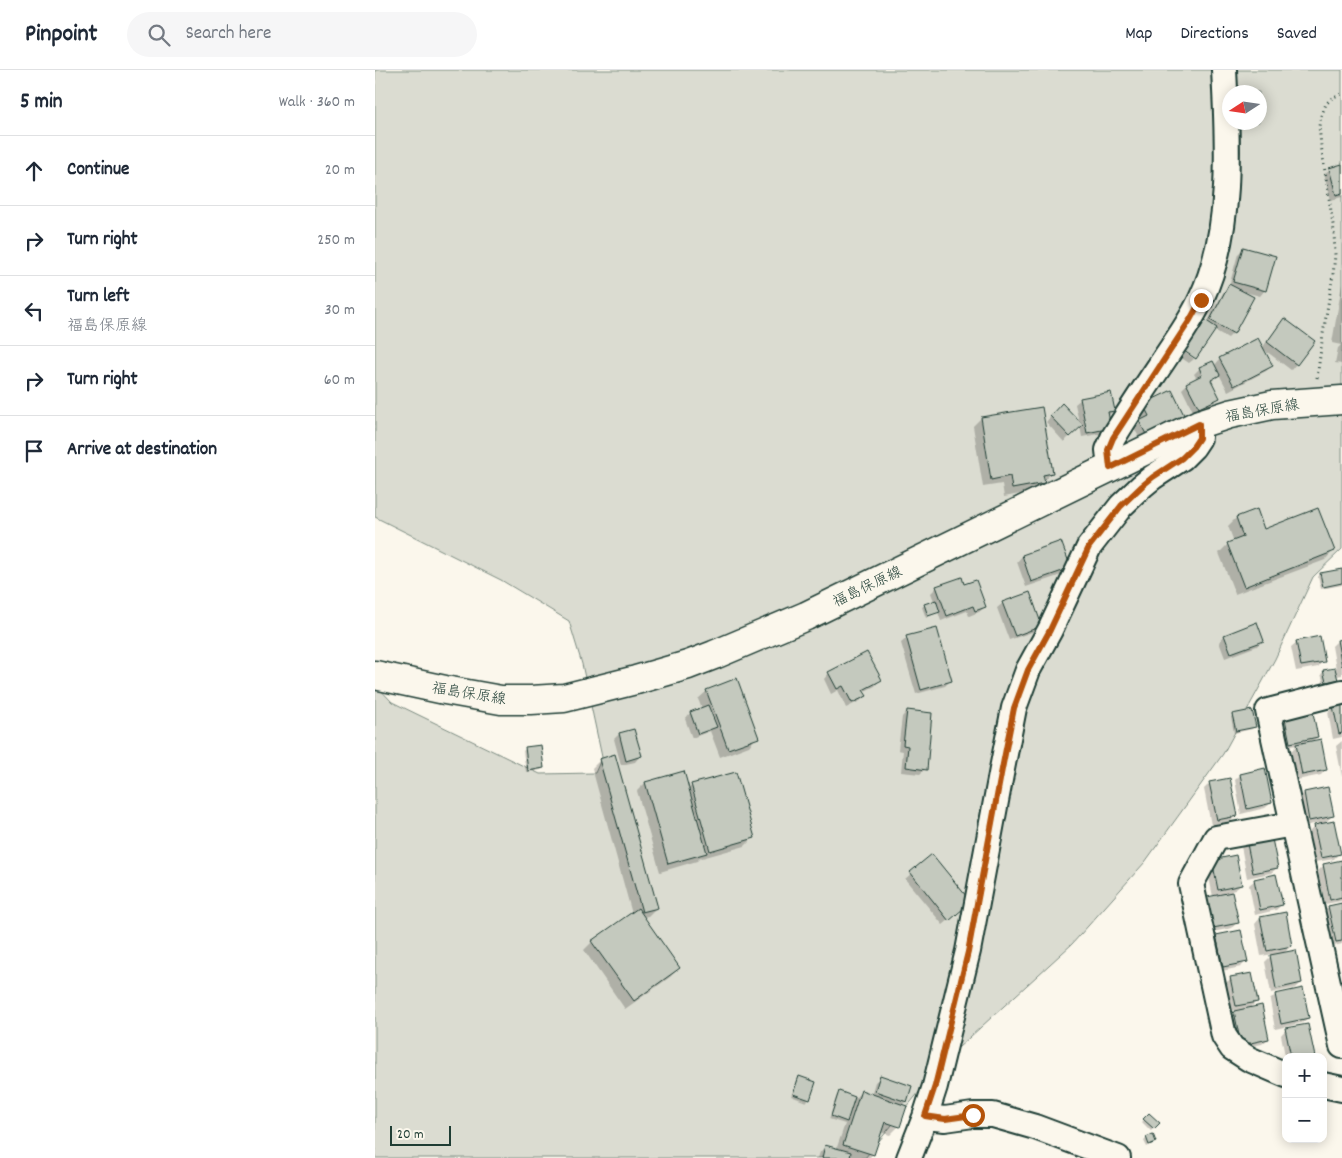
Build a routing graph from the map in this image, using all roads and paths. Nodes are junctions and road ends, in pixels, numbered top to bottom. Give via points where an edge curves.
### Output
1 (1224, 70) edge
2 (1342, 94) edge
3 (1330, 401) edge
4 (1199, 424) junction
5 (1110, 468) junction
6 (375, 675) edge
7 (1342, 692) edge
8 (1293, 824) junction
9 (1342, 1046) edge
10 (1282, 1073) edge
11 (1327, 1087) edge
12 (1342, 1089) edge
13 (925, 1116) junction
14 (909, 1158) edge
15 (1118, 1158) edge

1 - 5 street via 1227,130 1225,196 1215,262 1190,320 1113,438 1108,450
2 - 3 path via 1325,104 1319,126 1335,255 1317,374
3 - 4 main road, 福島保原線 via 1272,405
4 - 5 main road, 福島保原線
4 - 13 street via 1199,438 1193,447 1121,506 1089,547 1028,670 1014,708 968,952
5 - 6 main road, 福島保原線 via 806,616 714,655 636,680 564,698 501,700
7 - 8 street via 1268,711
8 - 9 street
8 - 10 street via 1216,838 1191,884 1224,1036 1232,1048 1249,1059
11 - 12 street
13 - 14 street
13 - 15 street via 945,1119 993,1115

